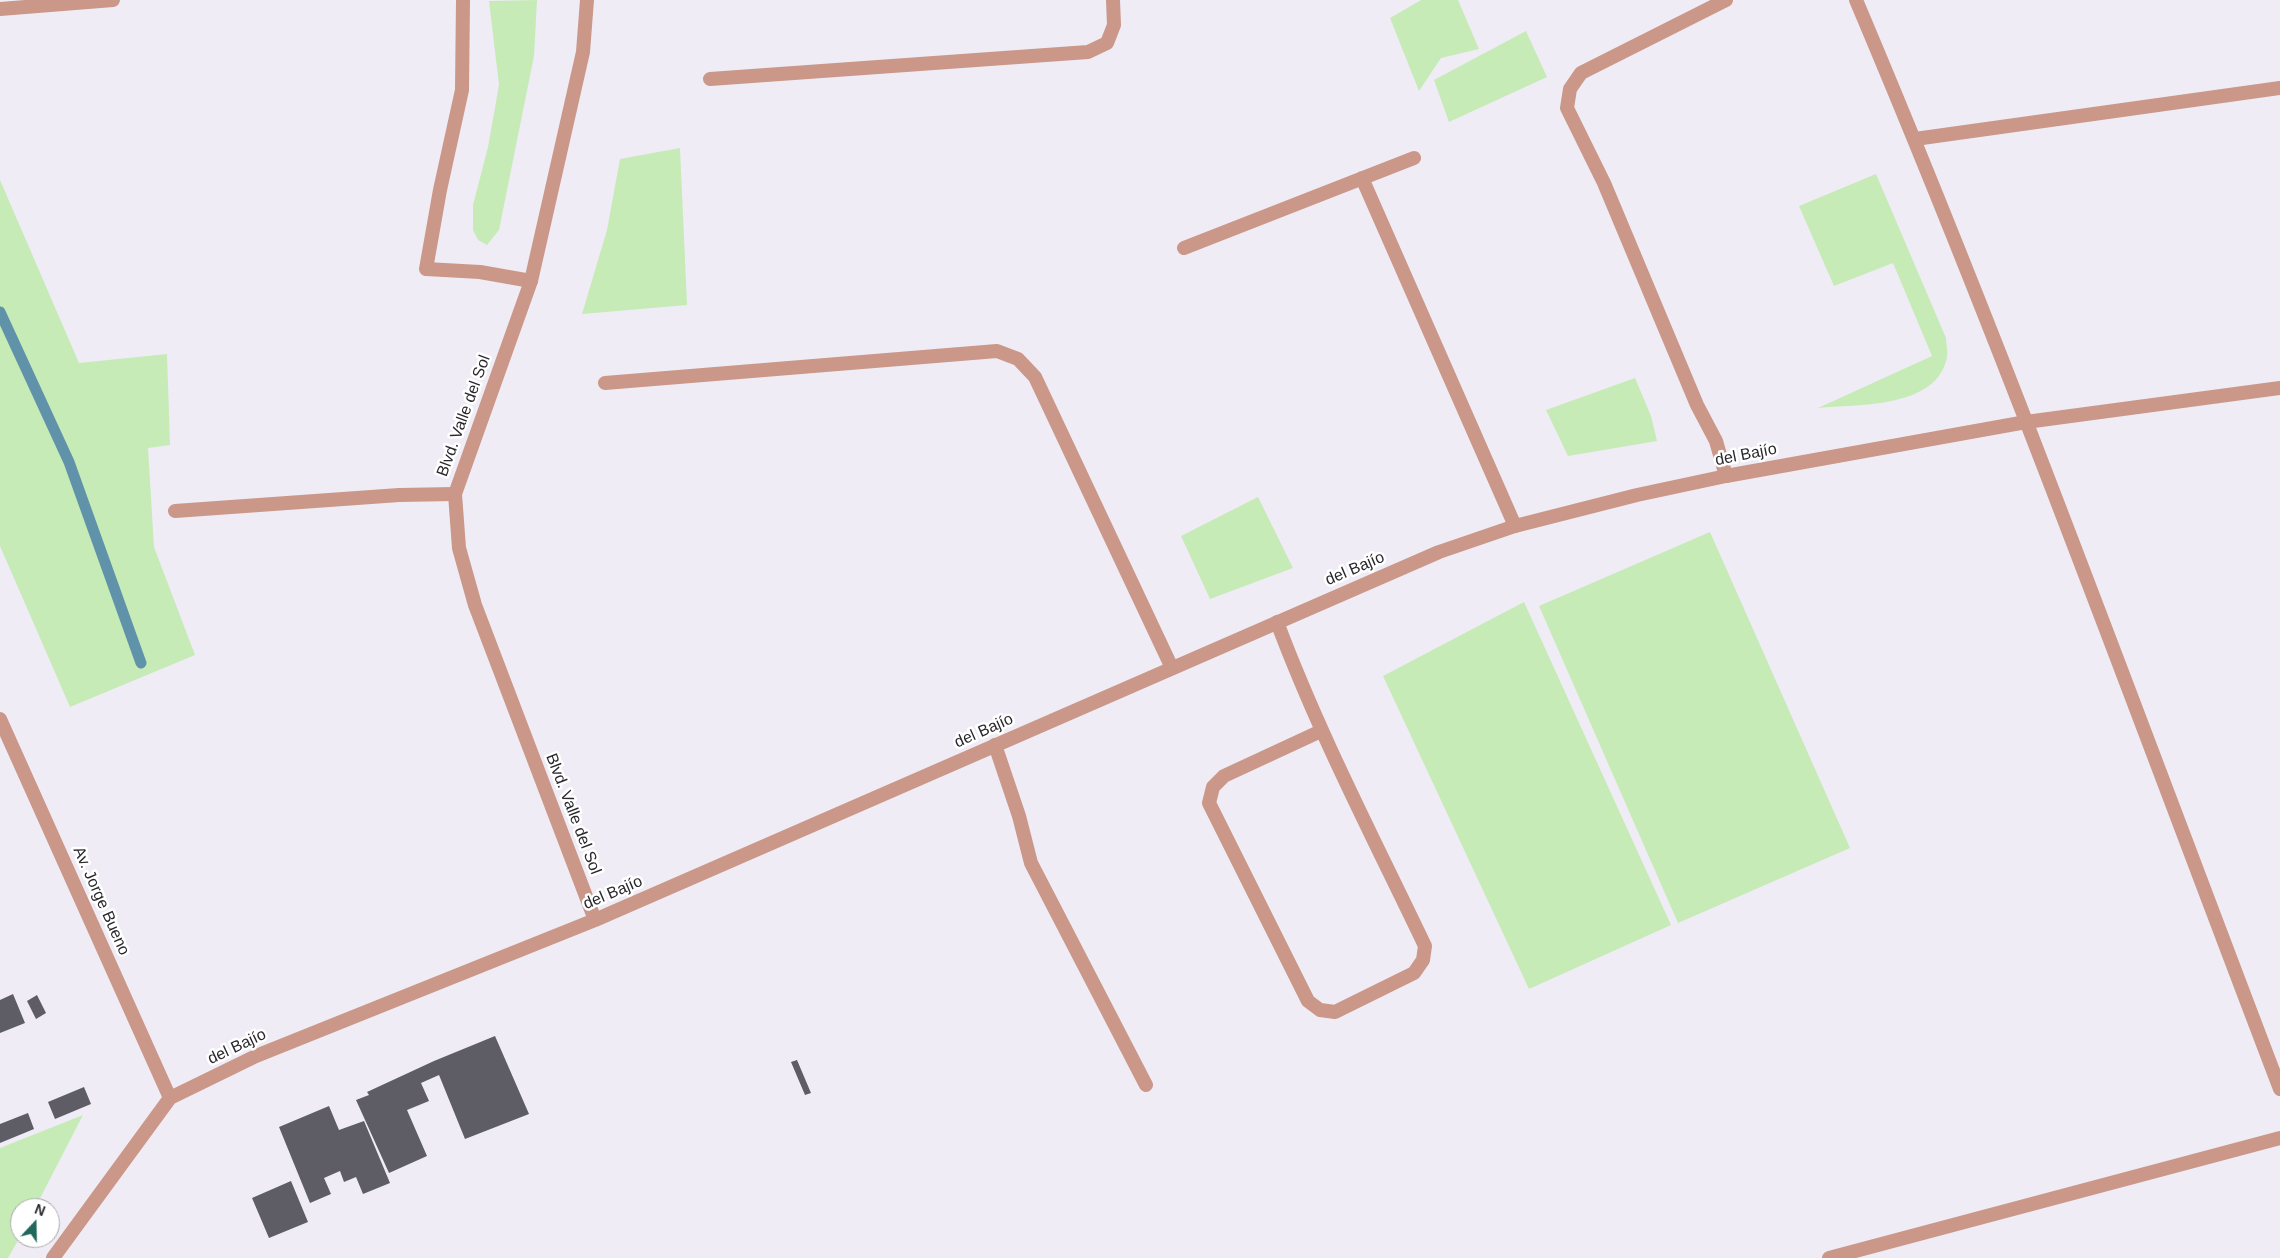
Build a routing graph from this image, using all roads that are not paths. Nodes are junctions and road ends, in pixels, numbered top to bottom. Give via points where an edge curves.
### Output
1 (113, 0) edge
2 (463, 0) edge
3 (587, 0) edge
4 (1113, 0) edge
5 (1726, 0) edge
6 (1856, 0) edge
7 (0, 9) edge
8 (710, 79) dead end
9 (2280, 88) edge
10 (1915, 138) junction
11 (1414, 158) dead end
12 (1362, 178) junction
13 (1184, 248) dead end
14 (531, 281) junction
15 (605, 383) dead end
16 (2280, 388) edge
17 (2026, 422) junction
18 (1726, 476) junction
19 (455, 494) junction
20 (175, 511) dead end
21 (1516, 526) junction
22 (1277, 622) junction
23 (1172, 668) junction
24 (0, 719) edge
25 (1321, 731) junction
26 (995, 745) junction
27 (595, 920) junction
28 (1146, 1085) dead end
29 (2280, 1089) edge
30 (170, 1098) junction
31 (2280, 1138) edge
32 (53, 1258) edge
33 (1829, 1258) edge

1 - 7 street
2 - 14 street via 462,90 426,269 480,272
3 - 14 street, Blvd. Valle del Sol via 583,52
4 - 8 street via 1114,25 1107,43 1088,52
5 - 18 street via 1581,73 1570,89 1567,108 1604,183 1697,405 1716,441
6 - 10 street
9 - 10 street
10 - 17 street
11 - 12 street
12 - 13 street
12 - 21 street
14 - 19 street, Blvd. Valle del Sol
15 - 23 street via 997,351 1018,359 1035,377
16 - 17 street, del Bajío
17 - 18 street, del Bajío
17 - 29 street
18 - 21 street, del Bajío
19 - 20 street
19 - 27 street, Blvd. Valle del Sol via 459,548 474,605
21 - 22 street, del Bajío via 1439,552
22 - 23 street, del Bajío
22 - 25 street
23 - 26 street, del Bajío
24 - 30 street, Av. Jorge Bueno
25 - 25 street via 1224,776 1213,787 1209,803 1308,1001 1320,1010 1335,1012 1414,973 1423,960 1426,946
26 - 27 street, del Bajío
26 - 28 street via 1031,862
27 - 30 street, del Bajío via 256,1056
30 - 32 street, del Bajío
31 - 33 street

